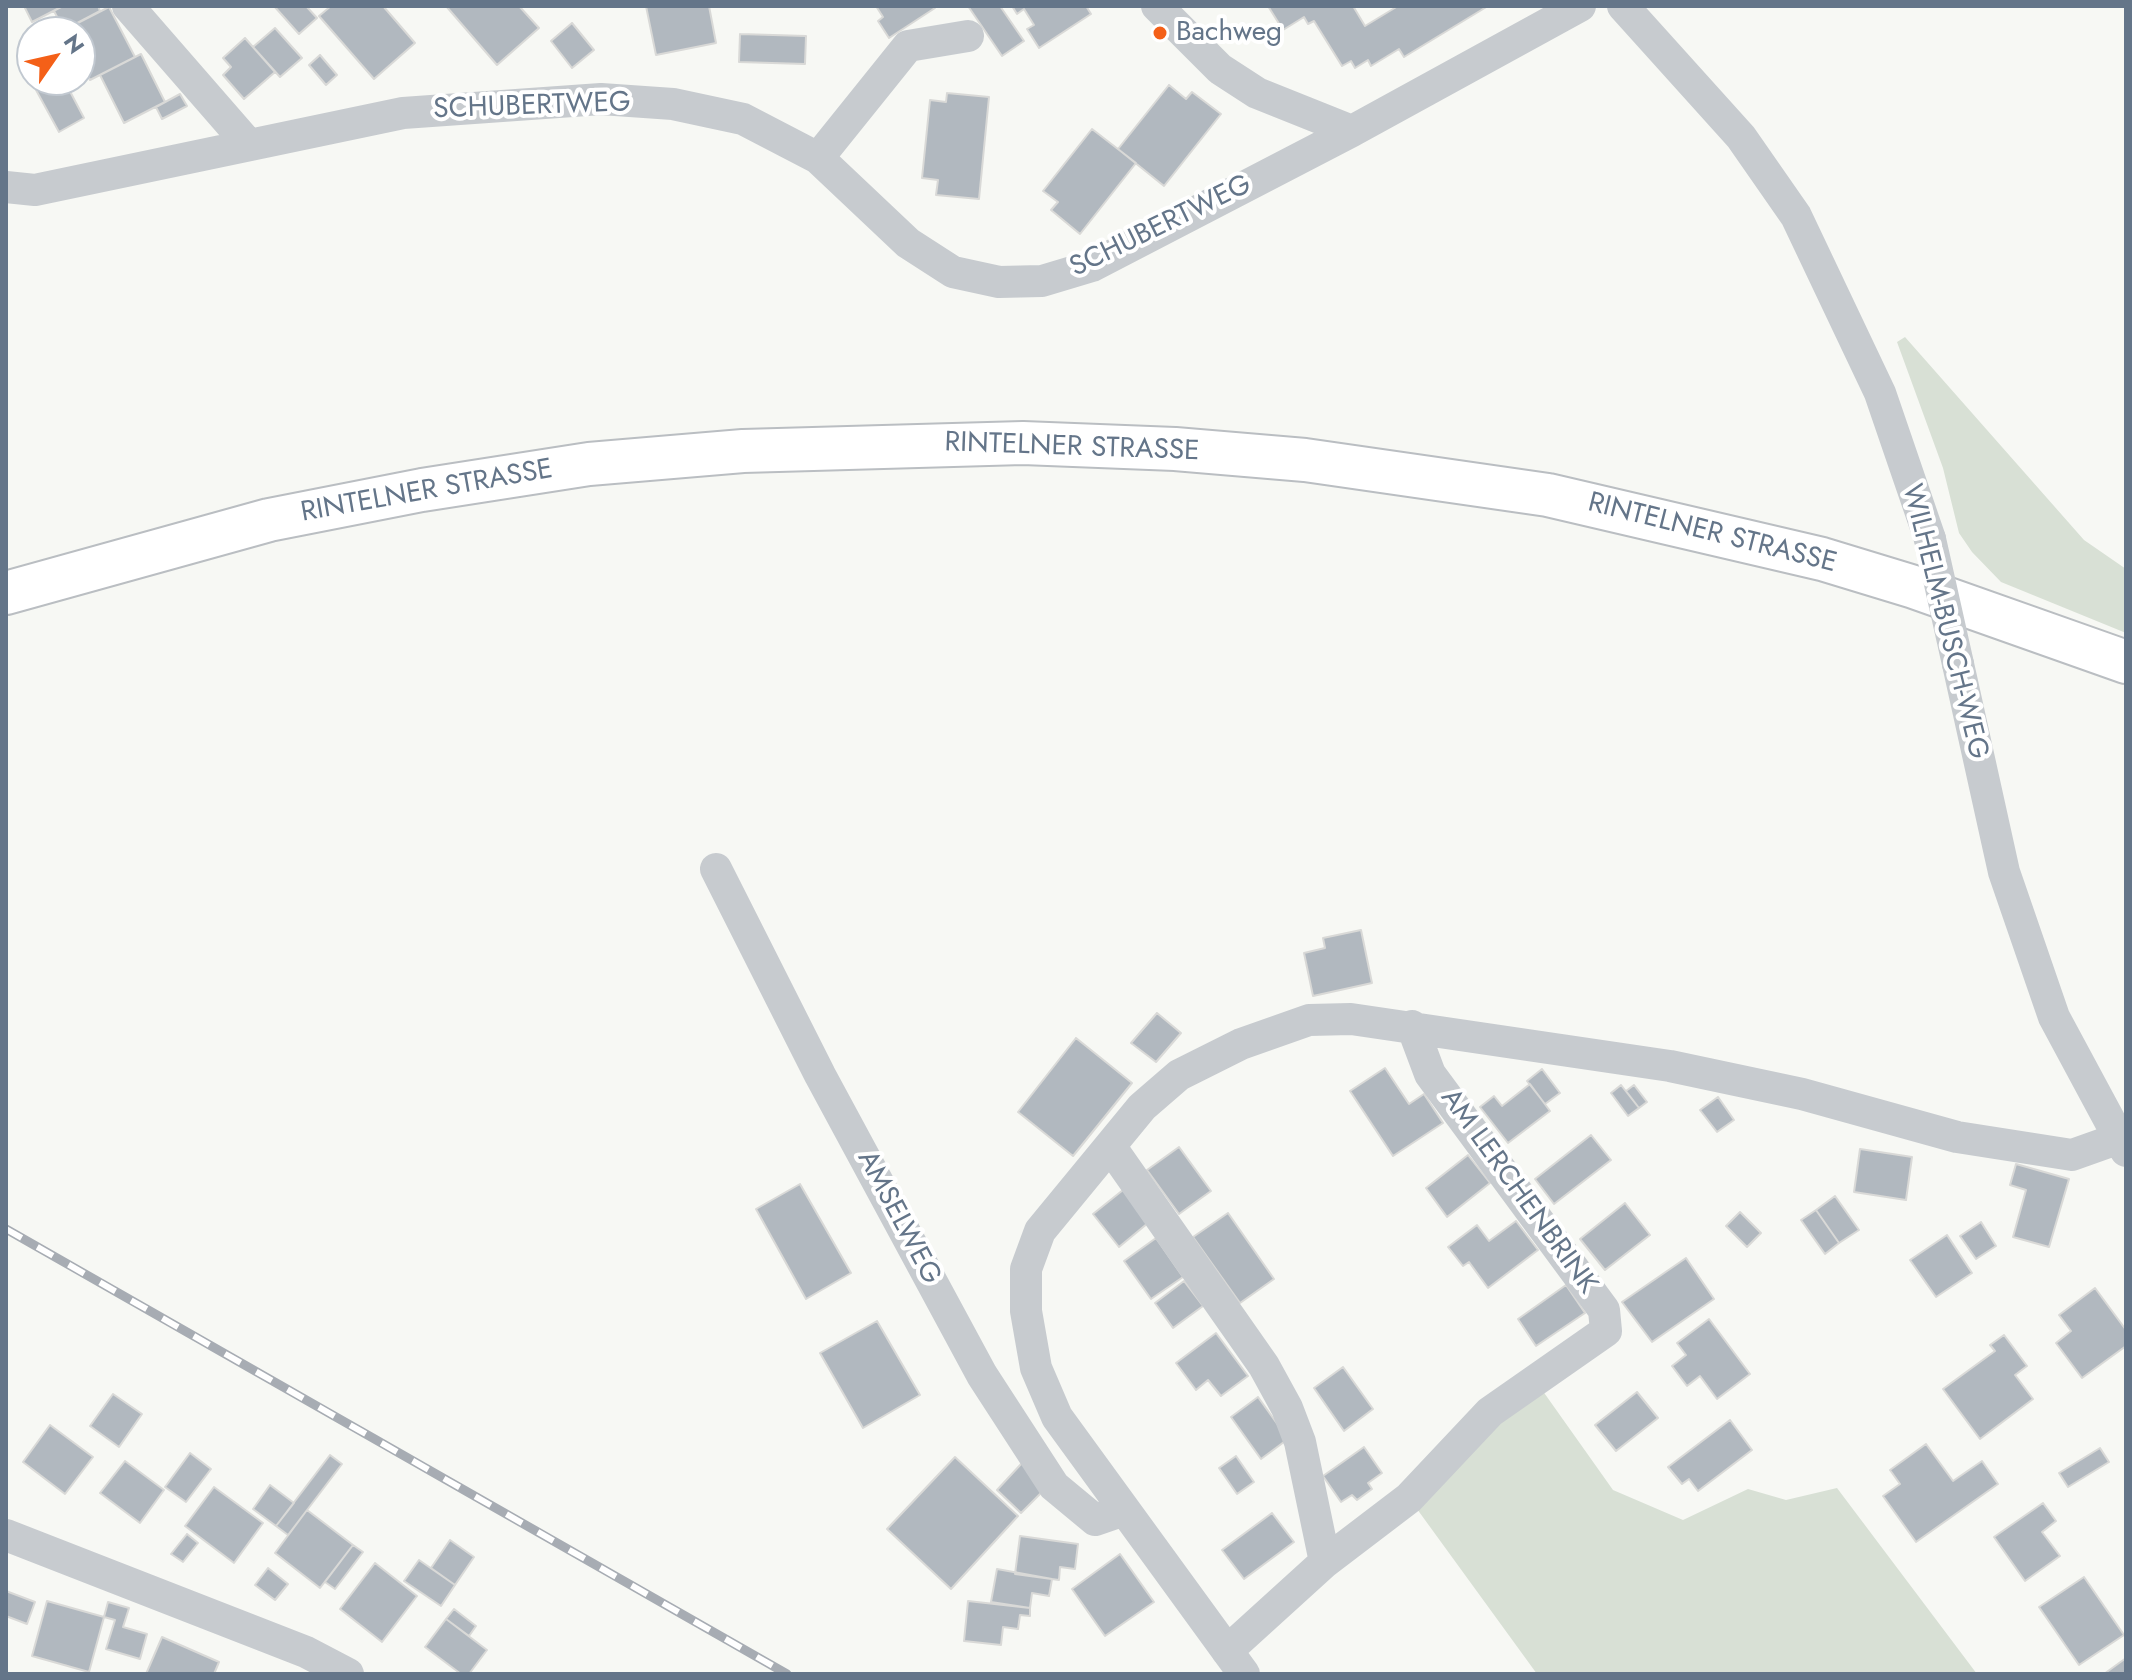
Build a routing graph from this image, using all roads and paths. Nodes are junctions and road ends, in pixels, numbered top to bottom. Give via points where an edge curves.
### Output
1 (128, 6) edge
2 (1157, 6) edge
3 (1580, 6) edge
4 (1623, 6) edge
5 (968, 36) dead end
6 (1352, 131) junction
7 (249, 145) junction
8 (818, 158) junction
9 (6, 187) edge
10 (6, 593) edge
11 (2126, 662) edge
12 (716, 869) dead end
13 (1412, 1026) junction
14 (2121, 1145) edge
15 (1110, 1146) junction
16 (1124, 1510) junction
17 (6, 1535) edge
18 (1325, 1562) junction
19 (1235, 1662) edge
20 (348, 1674) edge

1 - 7 street
2 - 6 street via 1220,69 1257,93
3 - 6 street
4 - 14 street, WILHELM-BUSCH-WEG, bridge via 1741,137 1796,216 1880,393 1930,539 2004,872 2054,1017
5 - 8 street via 908,46
6 - 8 street, SCHUBERTWEG via 1092,266 1042,281 999,282 953,272 908,243
7 - 8 street, SCHUBERTWEG via 403,113 601,99 673,104 743,119
7 - 9 street, SCHUBERTWEG via 35,190
10 - 11 main road, RINTELNER STRASSE via 269,520 589,464 759,450 1023,443 1305,460 1574,500 1835,563
12 - 16 street, AMSELWEG via 820,1075 990,1387 1054,1486 1095,1520
13 - 14 street, AM LERCHENBRINK via 1670,1066 1802,1094 1957,1137 2072,1155
13 - 15 street, AM LERCHENBRINK via 1309,1020 1241,1044 1179,1075 1142,1107
13 - 18 street, AM LERCHENBRINK via 1430,1074 1604,1310 1606,1331 1490,1412 1409,1498
15 - 16 street, AM LERCHENBRINK via 1040,1231 1026,1269 1026,1311 1036,1368 1057,1417
15 - 18 street via 1264,1366 1287,1408 1300,1442
16 - 19 street, AM LERCHENBRINK
17 - 20 street via 306,1652
18 - 19 street, AM LERCHENBRINK

